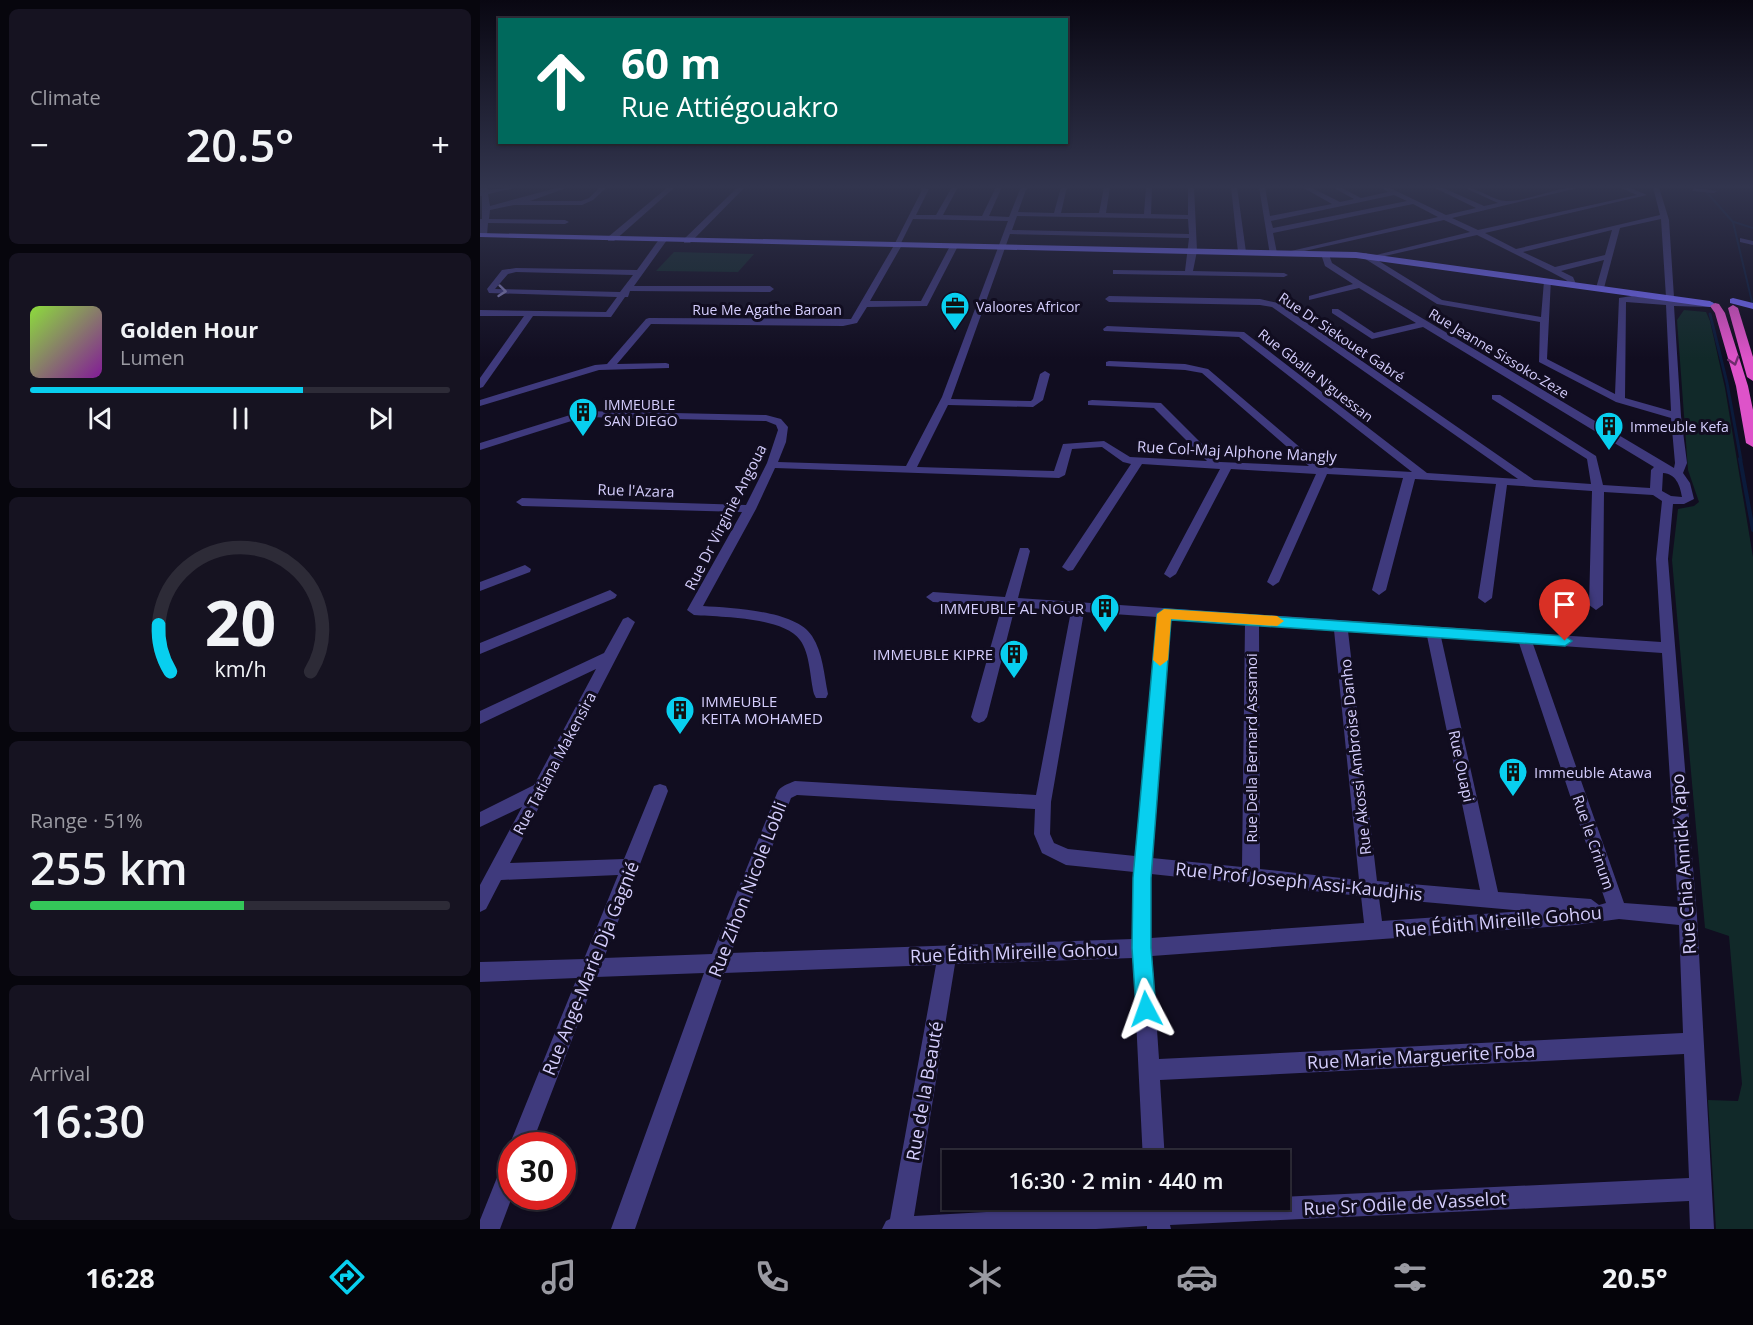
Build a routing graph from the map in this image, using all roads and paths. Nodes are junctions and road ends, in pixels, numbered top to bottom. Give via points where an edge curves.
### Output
1 (659, 244) edge
2 (863, 244) edge
3 (1193, 244) edge
4 (1241, 244) edge
5 (1274, 244) edge
6 (1317, 244) edge
7 (1425, 244) edge
8 (1503, 244) edge
9 (1543, 244) edge
10 (1611, 244) edge
11 (1667, 244) edge
12 (897, 245) junction
13 (954, 246) junction
14 (1001, 247) junction
15 (1193, 251) junction
16 (1516, 251) junction
17 (1242, 252) junction
18 (1277, 253) junction
19 (1325, 255) junction
20 (1363, 255) junction
21 (1376, 256) junction
22 (1607, 257) junction
23 (1554, 270) junction
24 (637, 272) junction
25 (1116, 272) dead end
26 (1190, 273) junction
27 (1284, 275) dead end
28 (1548, 281) junction
29 (1572, 284) junction
30 (1360, 285) junction
31 (1600, 288) junction
32 (770, 289) dead end
33 (624, 293) junction
34 (1312, 298) dead end
35 (1110, 299) dead end
36 (1673, 299) junction
37 (1711, 303) junction
38 (864, 304) junction
39 (1734, 305) junction
40 (1753, 307) edge
41 (1335, 311) dead end
42 (480, 313) edge
43 (531, 314) junction
44 (1545, 320) junction
45 (1423, 324) junction
46 (1107, 329) dead end
47 (1109, 364) dead end
48 (611, 365) junction
49 (666, 366) dead end
50 (1045, 374) dead end
51 (1753, 376) edge
52 (480, 385) edge
53 (1496, 397) dead end
54 (1620, 400) junction
55 (944, 402) junction
56 (480, 403) edge
57 (1092, 403) dead end
58 (1676, 416) junction
59 (1753, 443) edge
60 (480, 447) edge
61 (1138, 461) junction
62 (771, 465) junction
63 (1222, 466) junction
64 (1665, 468) junction
65 (909, 469) junction
66 (1322, 472) junction
67 (1678, 472) junction
68 (1410, 475) junction
69 (1424, 476) junction
70 (1502, 482) junction
71 (1531, 483) junction
72 (1598, 488) junction
73 (1662, 496) junction
74 (522, 501) dead end
75 (750, 509) junction
76 (1024, 551) dead end
77 (1068, 567) dead end
78 (525, 569) dead end
79 (1170, 574) dead end
80 (1273, 582) dead end
81 (480, 587) edge
82 (1379, 590) dead end
83 (610, 595) dead end
84 (933, 597) dead end
85 (1485, 598) dead end
86 (1010, 602) junction
87 (1596, 605) dead end
88 (1078, 608) junction
89 (1164, 614) junction
90 (1252, 620) junction
91 (628, 622) dead end
92 (1340, 625) junction
93 (1433, 631) junction
94 (1524, 638) junction
95 (1668, 648) junction
96 (480, 649) edge
97 (609, 657) junction
98 (821, 694) dead end
99 (979, 717) dead end
100 (480, 718) edge
101 (539, 790) junction
102 (660, 791) dead end
103 (1043, 802) junction
104 (480, 820) edge
105 (1144, 864) junction
106 (630, 867) junction
107 (496, 872) junction
108 (1251, 876) junction
109 (1370, 889) junction
110 (1491, 900) junction
111 (480, 903) edge
112 (1618, 911) junction
113 (1688, 917) junction
114 (1374, 931) junction
115 (1142, 948) junction
116 (947, 954) junction
117 (718, 962) junction
118 (589, 967) junction
119 (480, 972) edge
120 (1692, 1043) junction
121 (1149, 1070) junction
122 (525, 1132) edge
123 (1153, 1150) edge
124 (1700, 1189) junction
125 (498, 1204) edge
126 (1158, 1214) edge
127 (488, 1229) edge
128 (623, 1229) edge
129 (894, 1229) edge
130 (900, 1229) edge
131 (1702, 1229) edge

1 - 24 street
2 - 12 main road
3 - 15 street
4 - 17 street
5 - 18 street
6 - 18 street
7 - 21 street
8 - 16 street
9 - 16 street
10 - 22 street
11 - 36 street
12 - 13 main road
12 - 38 street, Rue Me Agathe Baroan
13 - 14 main road
13 - 38 street via 924,304
14 - 15 main road
14 - 55 street
15 - 17 main road
15 - 26 street
16 - 23 street
17 - 18 main road
18 - 19 main road
19 - 20 main road
19 - 30 street, Rue Jeanne Sissoko-Zeze via 1328,264
20 - 21 main road
20 - 44 street via 1440,302
21 - 28 main road
22 - 23 street
22 - 31 street
23 - 29 street
24 - 33 street
24 -> 33 street via 516,270 505,272 491,289
25 - 26 street
26 - 27 street
28 - 29 main road
28 - 44 street
29 - 31 main road
30 - 34 street
30 - 45 street, Rue Jeanne Sissoko-Zeze
31 - 36 main road
32 - 33 street
33 - 43 street via 608,315
35 - 71 street, Rue Dr Siekouet Gabré via 1275,305
36 - 37 main road
36 - 54 street via 1622,300
36 - 58 street
37 - 39 highway
37 -> 59 highway via 1720,314 1742,386
38 - 48 street, Rue Me Agathe Baroan via 854,321 849,322 649,321
39 - 40 main road
39 - 51 highway
41 - 45 street via 1372,336
42 - 43 street
43 - 52 street
44 - 54 street via 1542,360
45 - 64 street, Rue Jeanne Sissoko-Zeze
46 - 69 street, Rue Gballa N'guessan via 1241,334
47 - 66 street via 1185,367 1204,372
48 - 49 street
48 - 56 street
50 - 55 street via 1038,400 1033,404
53 - 72 street via 1592,458
54 - 58 street
55 - 65 street
57 - 63 street via 1157,405
58 - 67 street via 1681,463
60 - 62 street, Rue Dr Virginie Angoua via 564,419 601,412 766,418 778,422 783,429
61 - 63 street, Rue Col-Maj Alphone Mangly
61 - 65 street, Rue Col-Maj Alphone Mangly via 1127,460 1104,444 1067,446 1059,475
61 - 77 street
62 - 65 street, Rue Col-Maj Alphone Mangly
62 - 75 street, Rue Dr Virginie Angoua
63 - 66 street, Rue Col-Maj Alphone Mangly
63 - 79 street
64 - 67 street, Rue Jeanne Sissoko-Zeze
64 - 73 street, Rue Chia Annick Yapo via 1656,473
66 - 68 street, Rue Col-Maj Alphone Mangly
66 - 80 street
67 - 73 street via 1688,499 1678,501
68 - 69 street, Rue Col-Maj Alphone Mangly
68 - 82 street
69 - 70 street, Rue Col-Maj Alphone Mangly
70 - 71 street, Rue Col-Maj Alphone Mangly
70 - 85 street
71 - 72 street, Rue Col-Maj Alphone Mangly
72 - 73 street, Rue Col-Maj Alphone Mangly
72 - 87 street
73 - 95 street, Rue Chia Annick Yapo
74 - 75 street, Rue l'Azara
75 - 98 street, Rue Dr Virginie Angoua via 694,610 747,613 795,628 807,638
76 - 86 street
78 - 81 street
83 - 96 street
84 - 86 street
86 - 88 street
86 - 99 street
88 - 89 street
88 - 103 street, Rue Prof Joseph Assi-Kaudjhis
89 - 90 street
89 - 105 street
90 - 92 street
90 - 108 street, Rue Della Bernard Assamoi
91 - 97 street, Rue Tatiana Makensira
92 - 93 street
92 - 109 street, Rue Akossi Ambroise Danho
93 - 94 street
93 - 110 street, Rue Ouapi
94 - 95 street
94 - 112 street, Rue le Crinum
95 - 113 street, Rue Chia Annick Yapo
97 - 100 street
97 - 101 street, Rue Tatiana Makensira
101 - 104 street
101 - 107 street, Rue Tatiana Makensira
102 - 106 street, Rue Ange-Marie Dja Gagnié
103 - 105 street, Rue Prof Joseph Assi-Kaudjhis via 1042,834 1048,848 1066,857
103 - 117 street, Rue Zihon Nicole Lobli via 795,788 785,793
105 - 108 street, Rue Prof Joseph Assi-Kaudjhis
105 - 115 street
106 - 107 street
106 - 118 street, Rue Ange-Marie Dja Gagnié
107 - 111 street, Rue Tatiana Makensira
108 - 109 street, Rue Prof Joseph Assi-Kaudjhis
109 - 110 street, Rue Prof Joseph Assi-Kaudjhis
109 - 114 street, Rue Akossi Ambroise Danho
110 - 112 street, Rue Prof Joseph Assi-Kaudjhis
112 - 113 street, Rue Prof Joseph Assi-Kaudjhis
112 - 114 street, Rue Édith Mireille Gohou
113 - 120 street, Rue Chia Annick Yapo
114 - 115 street, Rue Édith Mireille Gohou
115 - 116 street, Rue Édith Mireille Gohou
115 - 121 street
116 - 117 street, Rue Édith Mireille Gohou
116 - 130 street, Rue de la Beauté
117 - 118 street, Rue Édith Mireille Gohou
117 - 128 street, Rue Zihon Nicole Lobli
118 - 119 street, Rue Édith Mireille Gohou
118 - 122 street, Rue Ange-Marie Dja Gagnié
120 - 121 street, Rue Marie Marguerite Foba
120 - 124 street, Rue Chia Annick Yapo
121 - 123 street
124 - 126 street, Rue Sr Odile de Vasselot
124 - 131 street, Rue Chia Annick Yapo
125 - 127 street
126 - 130 street, Rue Sr Odile de Vasselot
129 - 130 street, Rue Sr Odile de Vasselot

